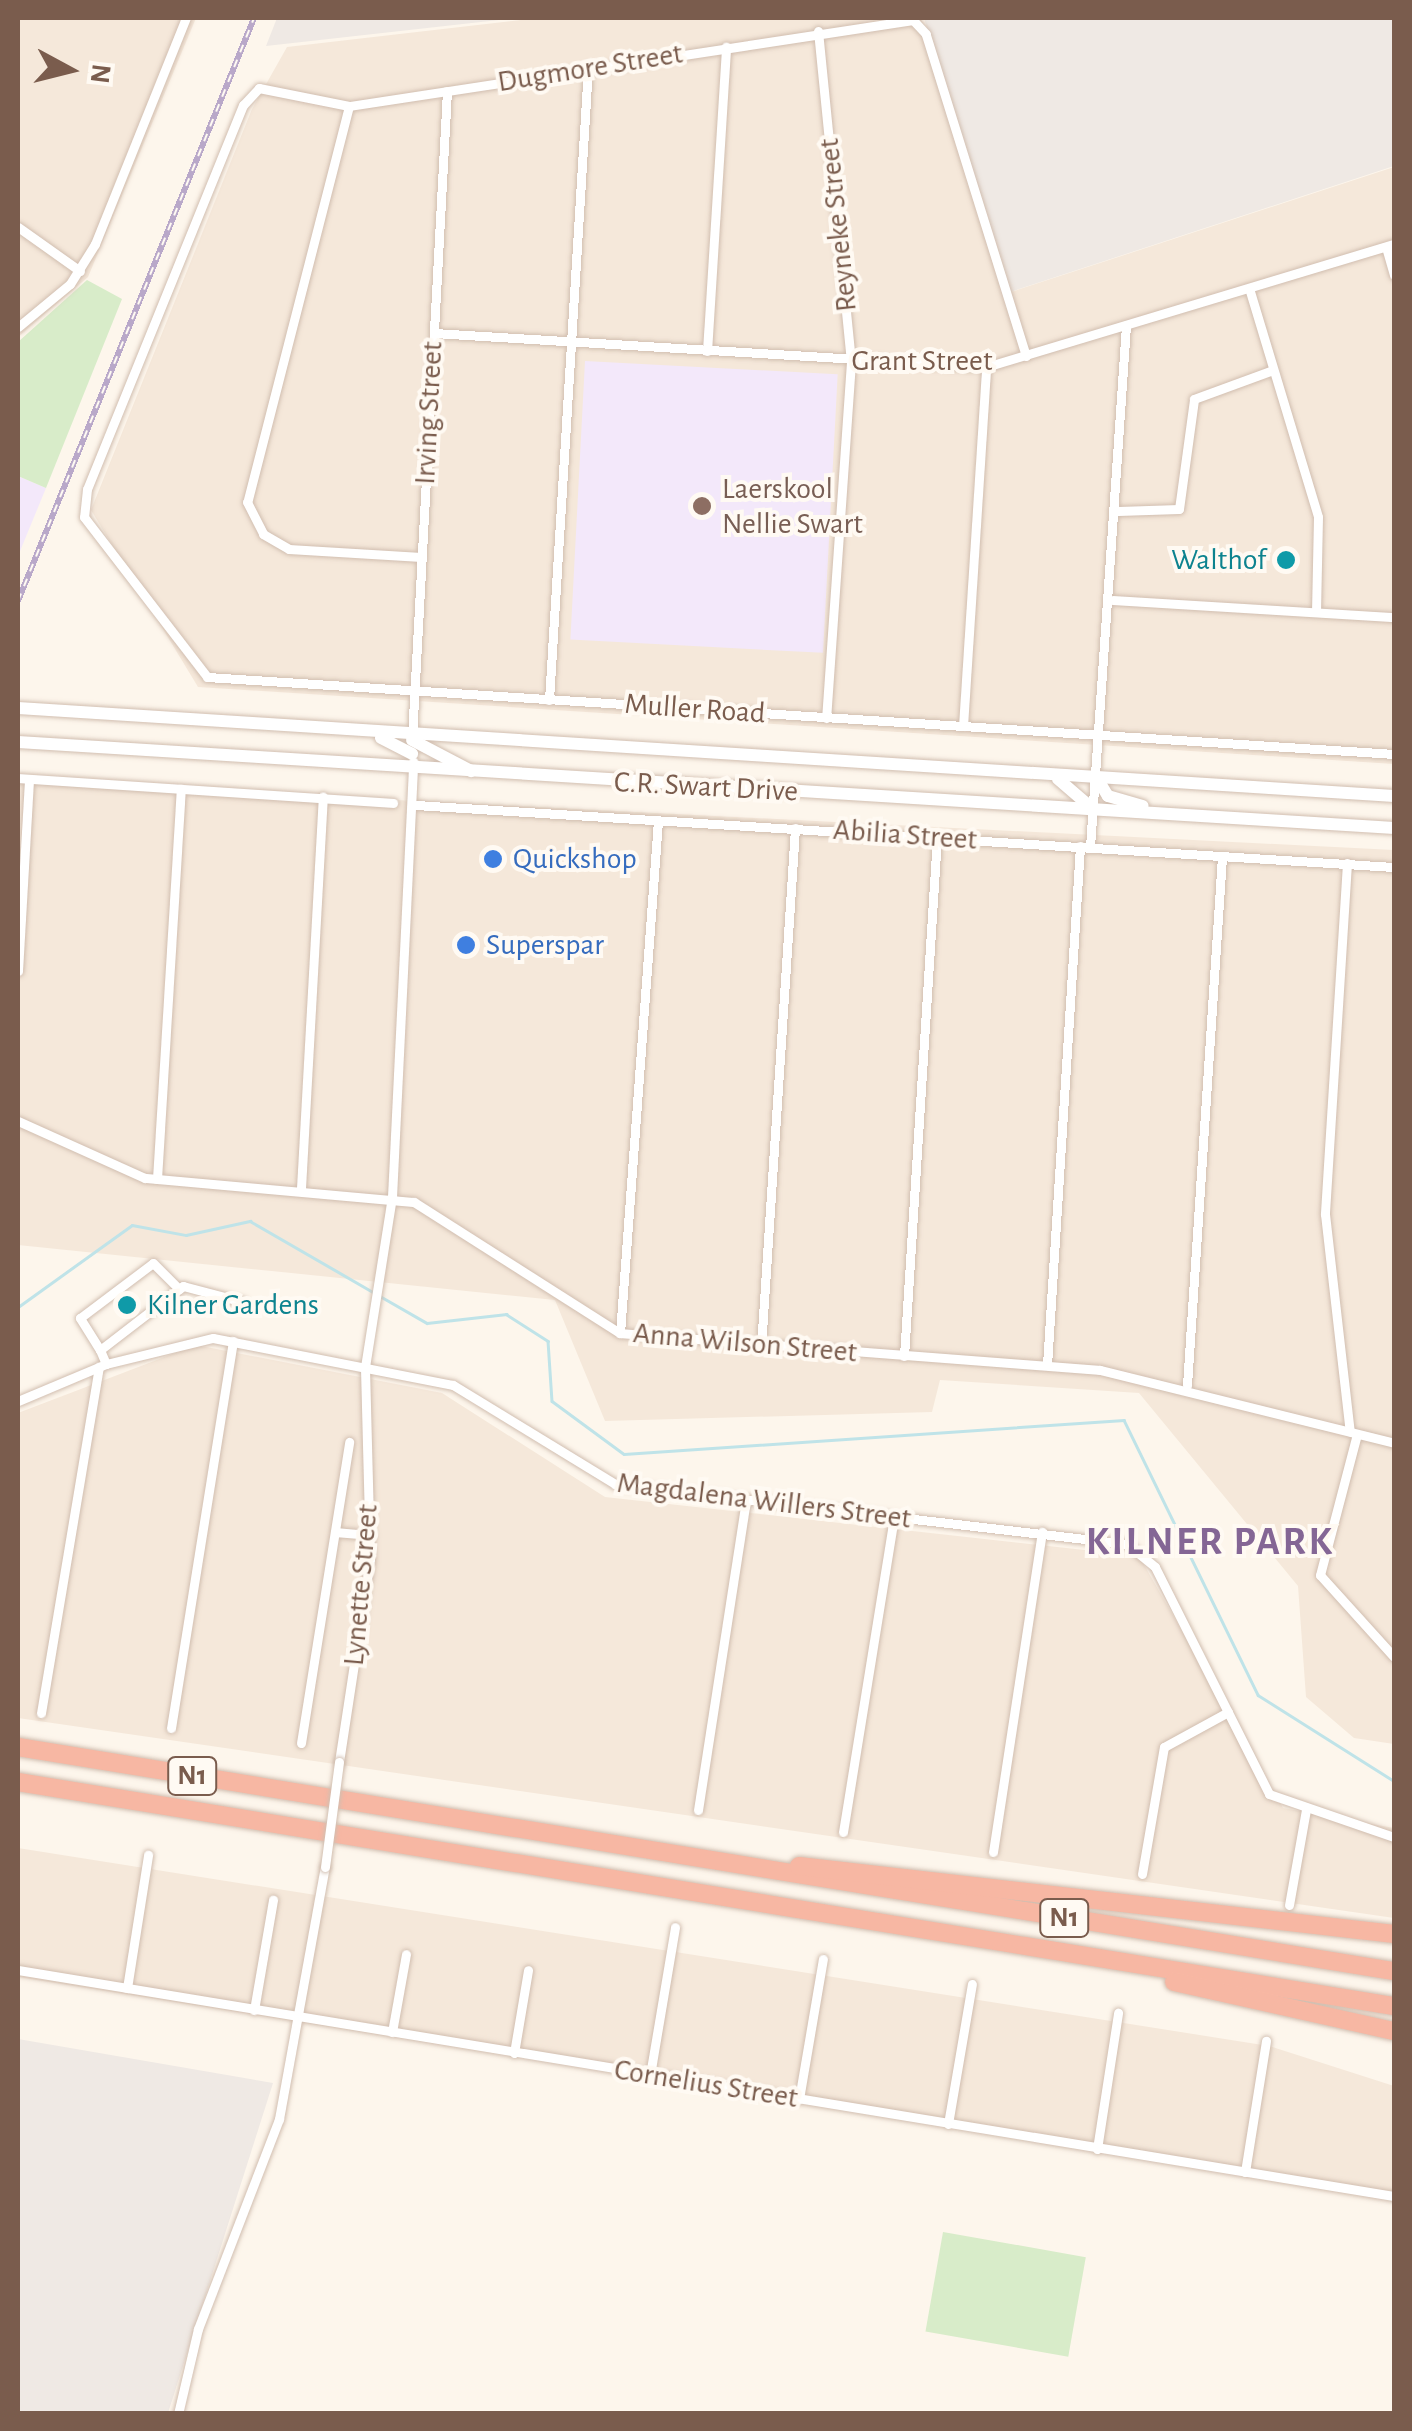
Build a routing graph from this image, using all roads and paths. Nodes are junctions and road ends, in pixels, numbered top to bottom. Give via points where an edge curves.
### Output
1 (186, 18) edge
2 (818, 31) junction
3 (726, 47) junction
4 (588, 68) junction
5 (447, 91) junction
6 (348, 106) junction
7 (18, 227) edge
8 (1390, 245) edge
9 (80, 271) junction
10 (1394, 275) edge
11 (1249, 288) junction
12 (1126, 326) junction
13 (18, 328) edge
14 (434, 333) junction
15 (572, 342) junction
16 (707, 351) junction
17 (1026, 356) junction
18 (852, 362) junction
19 (986, 367) junction
20 (1273, 370) junction
21 (83, 509) joint
22 (1118, 512) junction
23 (421, 557) junction
24 (1113, 600) junction
25 (1316, 612) junction
26 (1394, 617) edge
27 (413, 691) junction
28 (549, 700) junction
29 (18, 708) edge
30 (826, 718) junction
31 (963, 726) junction
32 (1103, 735) junction
33 (18, 742) edge
34 (412, 749) junction
35 (1394, 754) edge
36 (471, 770) junction
37 (1050, 775) junction
38 (18, 778) edge
39 (1097, 778) junction
40 (30, 780) junction
41 (182, 788) junction
42 (1394, 796) edge
43 (323, 797) junction
44 (393, 803) dead end
45 (416, 805) junction
46 (1093, 809) junction
47 (1158, 813) junction
48 (658, 820) junction
49 (795, 828) junction
50 (1394, 828) edge
51 (938, 838) junction
52 (1085, 846) junction
53 (1222, 856) junction
54 (1347, 863) junction
55 (1394, 866) edge
56 (18, 956) edge
57 (18, 970) edge
58 (18, 1121) edge
59 (157, 1180) junction
60 (301, 1188) junction
61 (392, 1198) junction
62 (179, 1289) junction
63 (244, 1302) dead end
64 (620, 1333) junction
65 (233, 1341) junction
66 (761, 1347) junction
67 (100, 1350) junction
68 (904, 1356) junction
69 (1047, 1365) junction
70 (103, 1366) junction
71 (365, 1367) junction
72 (1187, 1385) junction
73 (18, 1401) edge
74 (1354, 1433) junction
75 (349, 1442) dead end
76 (1394, 1443) edge
77 (746, 1502) junction
78 (894, 1518) junction
79 (335, 1532) junction
80 (1042, 1532) junction
81 (371, 1535) junction
82 (1394, 1657) edge
83 (1228, 1712) junction
84 (41, 1713) dead end
85 (170, 1728) dead end
86 (300, 1743) dead end
87 (18, 1747) edge
88 (18, 1782) edge
89 (698, 1810) dead end
90 (1306, 1810) junction
91 (843, 1832) dead end
92 (1394, 1837) edge
93 (994, 1852) dead end
94 (148, 1855) dead end
95 (734, 1866) junction
96 (1142, 1874) dead end
97 (273, 1900) dead end
98 (1290, 1905) dead end
99 (870, 1920) junction
100 (675, 1928) dead end
101 (1394, 1934) edge
102 (406, 1954) dead end
103 (823, 1958) dead end
104 (18, 1970) edge
105 (528, 1970) dead end
106 (1394, 1970) edge
107 (972, 1984) dead end
108 (127, 1988) junction
109 (1394, 2006) edge
110 (254, 2010) junction
111 (1118, 2013) dead end
112 (300, 2018) junction
113 (1394, 2031) edge
114 (392, 2032) junction
115 (1266, 2041) dead end
116 (514, 2053) junction
117 (650, 2075) junction
118 (800, 2099) junction
119 (948, 2124) junction
120 (1098, 2149) junction
121 (1245, 2172) junction
122 (1394, 2182) edge
123 (1393, 2196) edge
124 (178, 2414) edge

1 - 9 street
2 - 3 street, Dugmore Street
2 - 17 street, Dugmore Street via 904,18 922,26
2 - 18 street, Reyneke Street
3 - 4 street, Dugmore Street
3 - 16 street
4 - 5 street, Dugmore Street
4 - 15 street
5 - 6 street, Dugmore Street
5 - 14 street, Irving Street
6 - 21 street, Dugmore Street via 259,88 243,105
6 - 23 street via 248,502 263,534 288,548
7 - 9 street
8 - 10 street
8 - 11 street, Grant Street
9 - 13 street
11 - 12 street, Grant Street
11 - 20 street
12 - 17 street, Grant Street
12 - 22 street
14 - 15 street, Grant Street
14 - 23 street, Irving Street
15 - 16 street, Grant Street
15 - 28 street
16 - 18 street, Grant Street
17 - 19 street, Grant Street
18 - 19 street, Grant Street
18 - 30 street, Reyneke Street
19 - 31 street
20 - 22 street via 1194,399 1179,509
20 - 25 street via 1318,517
21 - 27 street, Muller Road via 198,673
22 - 24 street
23 - 27 street, Irving Street
24 - 25 street
24 - 32 street
25 - 26 street
27 - 28 street, Muller Road
27 - 34 street, Irving Street
28 - 30 street, Muller Road
29 - 34 main road, C.R. Swart Drive via 364,732
30 - 31 street, Muller Road
31 - 32 street, Muller Road
32 - 35 street, Muller Road
32 - 39 street
33 - 34 main road, C.R. Swart Drive
34 - 36 main road, C.R. Swart Drive
34 - 36 main road
34 - 37 main road, C.R. Swart Drive
34 - 45 street, Lynette Street
36 - 46 main road, C.R. Swart Drive
37 - 39 main road, C.R. Swart Drive
37 - 46 main road
38 - 40 street
39 - 42 main road, C.R. Swart Drive
39 - 46 street
39 - 47 main road via 1108,796
40 - 41 street
40 - 56 street
41 - 43 street
41 - 59 street
43 - 44 street
43 - 60 street
45 - 48 street, Abilia Street
45 - 61 street, Lynette Street
46 - 47 main road, C.R. Swart Drive
46 - 52 street
47 - 50 main road, C.R. Swart Drive
48 - 49 street, Abilia Street
48 - 64 street
49 - 51 street, Abilia Street
49 - 66 street
51 - 52 street, Abilia Street
51 - 68 street
52 - 53 street, Abilia Street
52 - 69 street
53 - 54 street, Abilia Street
53 - 72 street
54 - 55 street, Abilia Street
54 - 74 street via 1326,1214
56 - 57 street
58 - 59 street, Anna Wilson Street
59 - 60 street, Anna Wilson Street
60 - 61 street, Anna Wilson Street
61 - 64 street, Anna Wilson Street via 432,1212
61 - 71 street, Lynette Street
62 - 63 street
62 - 67 street
62 - 67 street via 154,1263 80,1318
64 - 66 street, Anna Wilson Street
65 - 70 street, Magdalena Willers Street via 195,1340
65 - 71 street, Magdalena Willers Street
65 - 85 street
66 - 68 street, Anna Wilson Street
67 - 70 street
68 - 69 street, Anna Wilson Street
69 - 72 street, Anna Wilson Street
70 - 73 street, Magdalena Willers Street
70 - 84 street
71 - 77 street, Magdalena Willers Street via 453,1386 600,1480
71 - 81 street, Lynette Street
72 - 74 street, Anna Wilson Street
74 - 76 street, Anna Wilson Street
74 - 82 street via 1320,1576
75 - 79 street
77 - 78 street, Magdalena Willers Street
77 - 89 street
78 - 80 street, Magdalena Willers Street
78 - 91 street
79 - 81 street
79 - 86 street
80 - 83 street, Magdalena Willers Street via 1144,1552
80 - 93 street
81 - 112 street, Lynette Street, bridge
83 - 90 street, Magdalena Willers Street via 1269,1794
83 - 96 street via 1164,1747
87 - 95 highway, N1
88 - 99 highway, N1
90 - 92 street, Magdalena Willers Street
90 - 98 street
94 - 108 street
95 - 101 highway via 974,1882
95 - 106 highway, N1
97 - 110 street
99 - 109 highway, N1
99 - 113 highway
100 - 117 street
102 - 114 street
103 - 118 street
104 - 108 street, Cornelius Street
105 - 116 street
107 - 119 street
108 - 110 street, Cornelius Street
110 - 112 street, Cornelius Street
111 - 120 street
112 - 114 street, Cornelius Street
112 - 124 street, Lynette Street via 275,2134 198,2328
114 - 116 street, Cornelius Street
115 - 121 street
116 - 117 street, Cornelius Street
117 - 118 street, Cornelius Street
118 - 119 street, Cornelius Street
119 - 120 street, Cornelius Street
120 - 121 street, Cornelius Street
121 - 123 street, Cornelius Street
122 - 123 street

